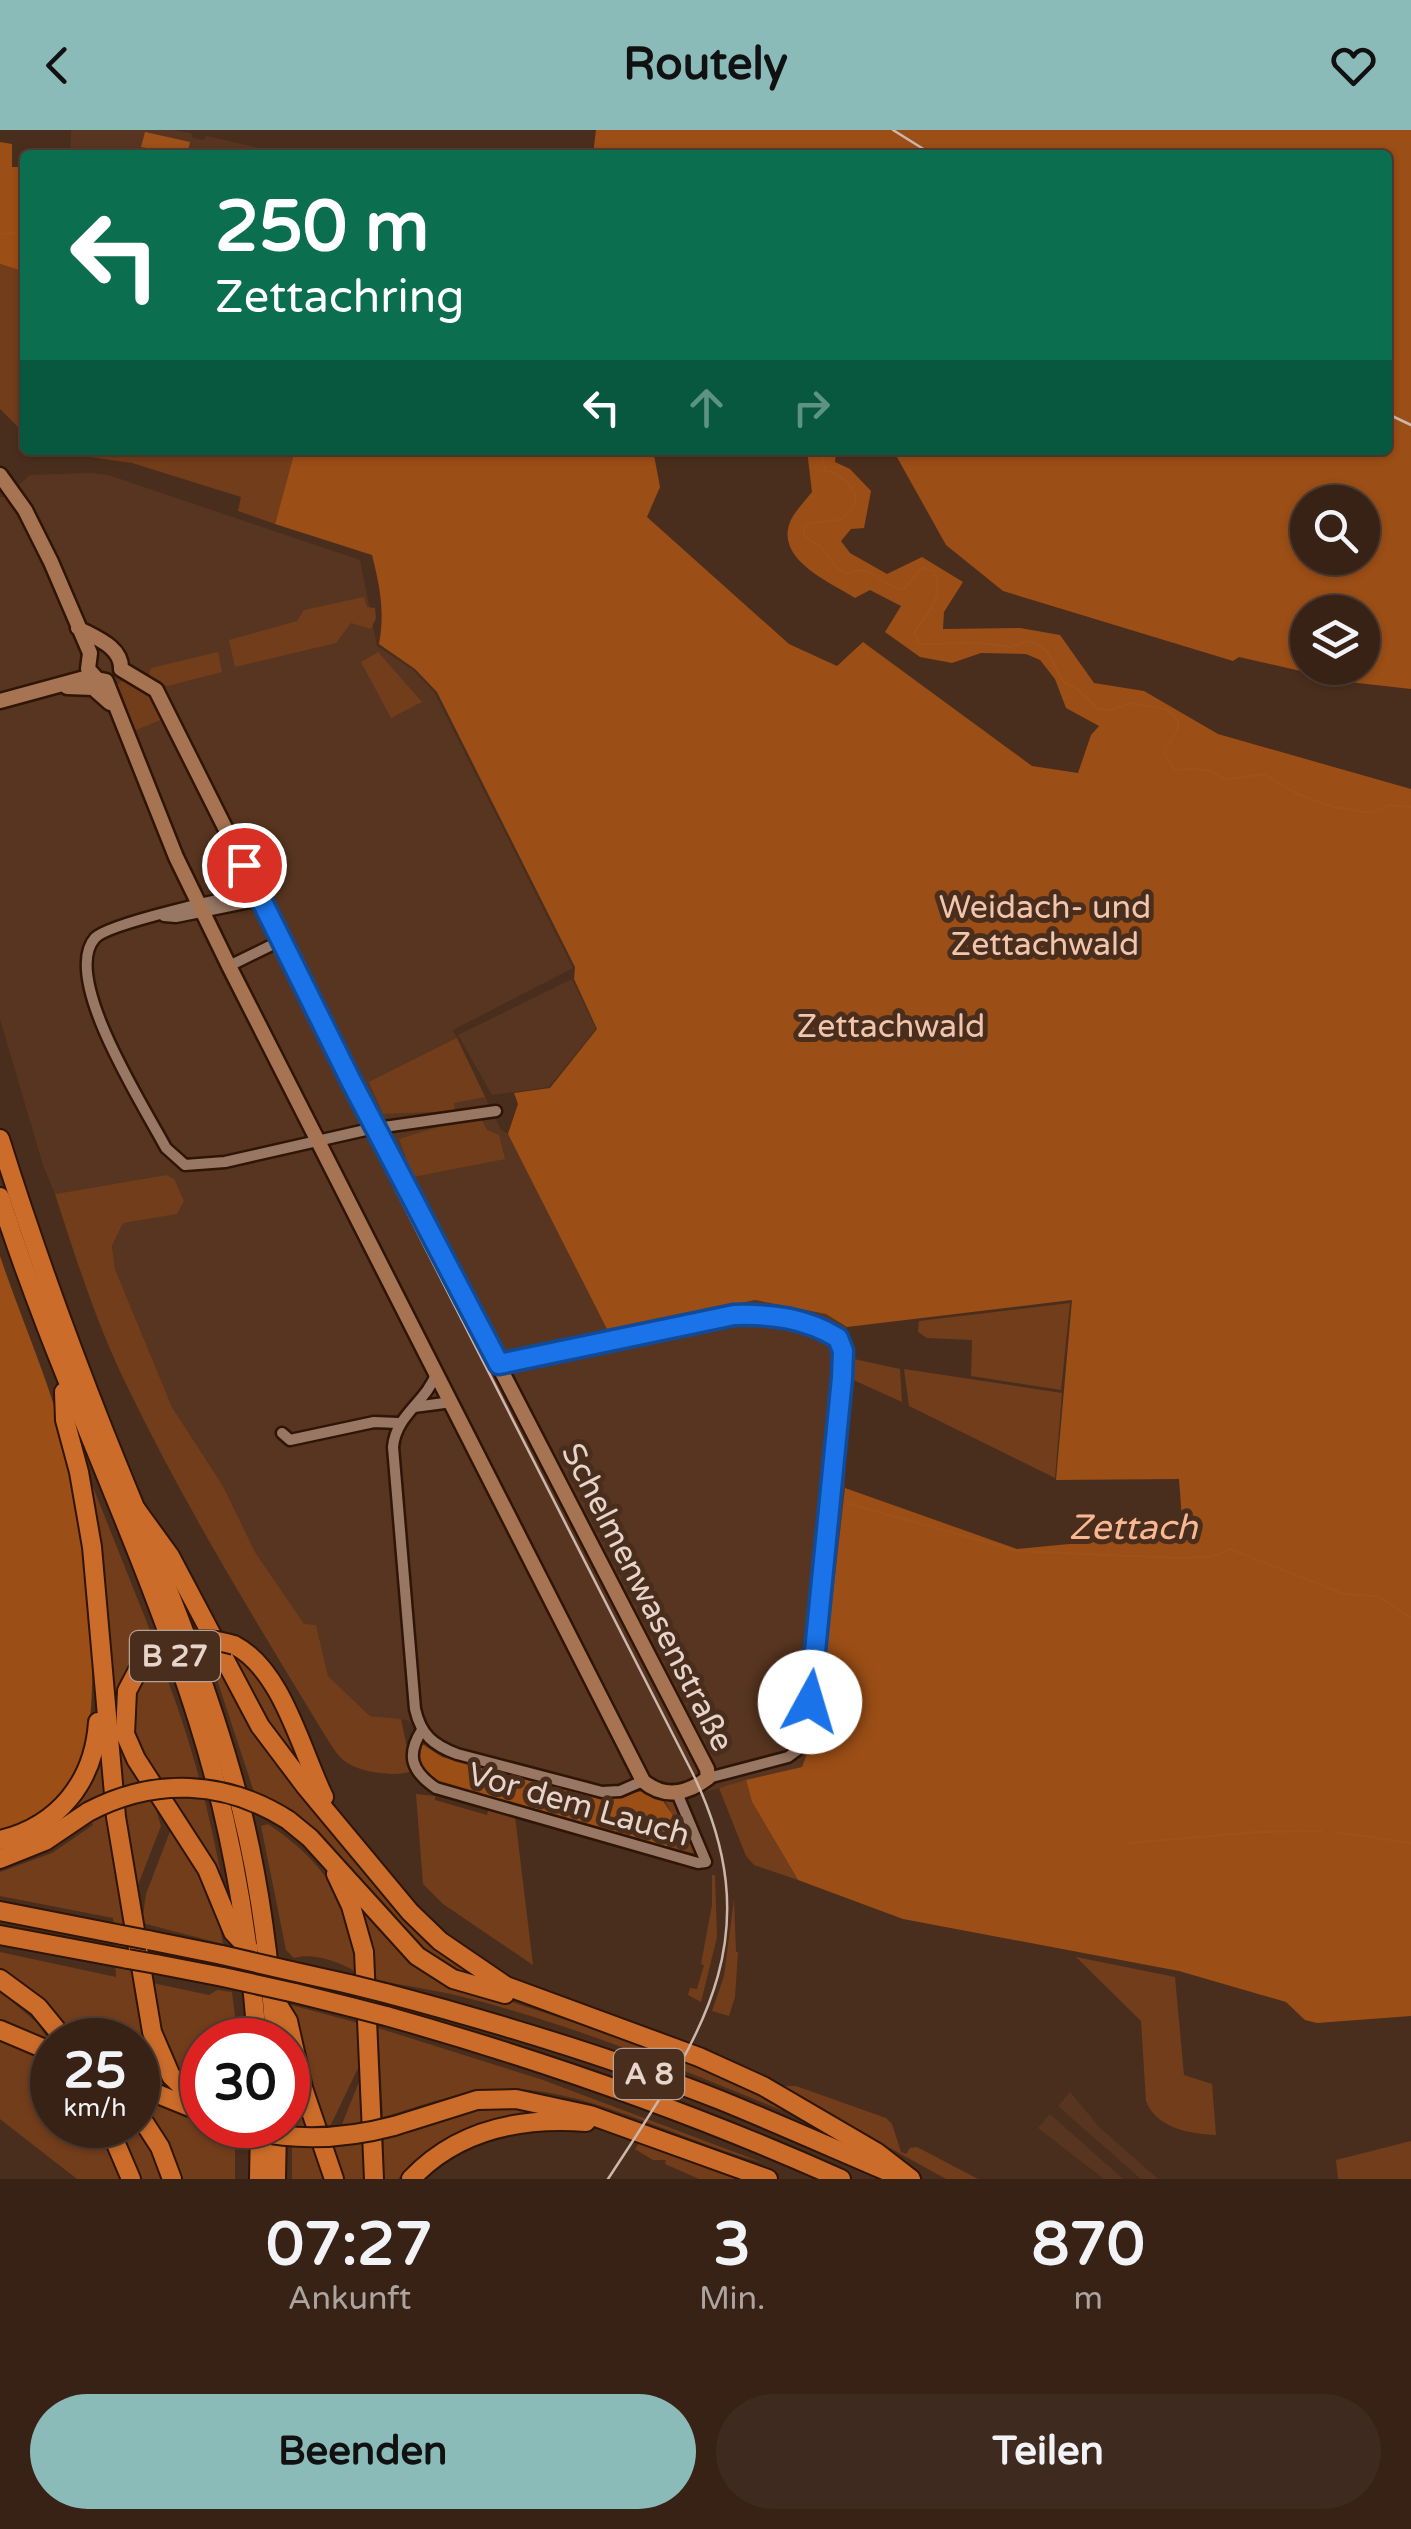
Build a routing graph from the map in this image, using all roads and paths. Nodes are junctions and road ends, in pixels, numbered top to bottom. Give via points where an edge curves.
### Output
1 (0, 476) edge
2 (78, 628) junction
3 (104, 646) junction
4 (90, 665) junction
5 (55, 687) junction
6 (3, 700) edge
7 (114, 707) junction
8 (258, 896) junction
9 (201, 908) junction
10 (280, 940) junction
11 (229, 966) junction
12 (496, 1112) dead end
13 (376, 1128) junction
14 (319, 1139) junction
15 (0, 1140) edge
16 (0, 1197) edge
17 (499, 1364) junction
18 (437, 1372) junction
19 (63, 1374) junction
20 (452, 1402) junction
21 (413, 1408) junction
22 (398, 1423) junction
23 (282, 1433) dead end
24 (136, 1509) junction
25 (104, 1677) junction
26 (422, 1730) junction
27 (708, 1778) junction
28 (643, 1780) junction
29 (677, 1793) junction
30 (334, 1820) junction
31 (0, 1840) edge
32 (0, 1859) edge
33 (330, 1860) junction
34 (0, 1911) edge
35 (0, 1935) edge
36 (249, 1950) junction
37 (0, 1979) edge
38 (271, 1994) junction
39 (573, 2014) junction
40 (47, 2018) edge
41 (255, 2018) edge
42 (273, 2018) edge
43 (0, 2030) edge
44 (30, 2043) edge
45 (180, 2086) edge
46 (626, 2127) junction
47 (310, 2137) edge
48 (160, 2147) edge
49 (118, 2148) edge
50 (260, 2148) edge
51 (277, 2148) edge
52 (131, 2179) edge
53 (172, 2179) edge
54 (259, 2179) edge
55 (276, 2179) edge
56 (334, 2179) edge
57 (374, 2179) edge
58 (411, 2179) edge
59 (768, 2179) edge
60 (841, 2179) edge
61 (908, 2179) edge

1 - 2 street via 25,510
2 - 3 street, Schelmenwasenstraße
2 - 4 street
3 - 4 street
3 - 8 street, Schelmenwasenstraße via 119,653 122,669 156,690
4 - 5 street
4 - 6 street
4 - 7 street via 106,681
5 - 6 street
5 - 7 street via 92,688
7 - 9 street
8 - 9 street
8 - 10 street, Schelmenwasenstraße
9 - 11 street
9 - 14 street via 99,934 85,961 98,1018 166,1148 185,1165
10 - 11 street
10 - 13 street, Schelmenwasenstraße
11 - 14 street
12 - 13 street
13 - 14 street
13 - 17 street, Schelmenwasenstraße
14 - 18 street
15 - 24 highway, B 27
16 - 19 highway, B 27
17 - 27 street, Schelmenwasenstraße
17 - 27 street via 734,1315 784,1317 838,1338 842,1378 808,1734 788,1757
18 - 20 street
18 - 21 street
19 - 25 highway via 65,1420 92,1547
19 - 36 highway, B 27 via 198,1721 226,1823
20 - 21 street
20 - 28 street
21 - 22 street
22 - 23 street via 290,1440
22 - 26 street, Vor dem Lauch via 393,1447
24 - 30 highway via 170,1556 260,1726
24 - 38 highway, B 27 via 227,1758 256,1885
25 - 31 highway via 95,1746 79,1788 45,1821
25 - 45 highway via 116,1817 152,2032
26 - 28 street, Vor dem Lauch via 457,1754 602,1792
26 - 29 street, Vor dem Lauch via 412,1756 436,1788 706,1862
27 - 29 street, Schelmenwasenstraße
28 - 29 street, Schelmenwasenstraße
30 - 36 highway, bridge via 270,1678 253,1656 234,1646 190,1640 138,1670 127,1692 125,1734 208,1868 232,1932
30 - 39 highway via 440,1941 506,1986
32 - 33 highway, A 8, bridge via 107,1802 147,1789 189,1786 230,1794 288,1820
33 - 39 highway, A 8 via 431,1966 464,1983
33 - 57 highway via 364,1952
34 - 61 highway, A 8, bridge via 291,1970 527,2032 790,2128
35 - 60 highway, A 8, bridge via 386,2016 602,2084
36 - 41 highway, B 27
37 - 40 highway
38 - 42 highway, B 27
38 - 56 highway via 288,2021
39 - 61 highway, A 8 via 763,2086 876,2152
43 - 44 highway
46 - 47 highway, A 8, bridge via 545,2103 496,2098 358,2134
46 - 58 highway via 546,2120 489,2129 450,2147
46 - 59 highway, A 8
48 - 53 highway
49 - 52 highway
50 - 54 highway
51 - 55 highway

